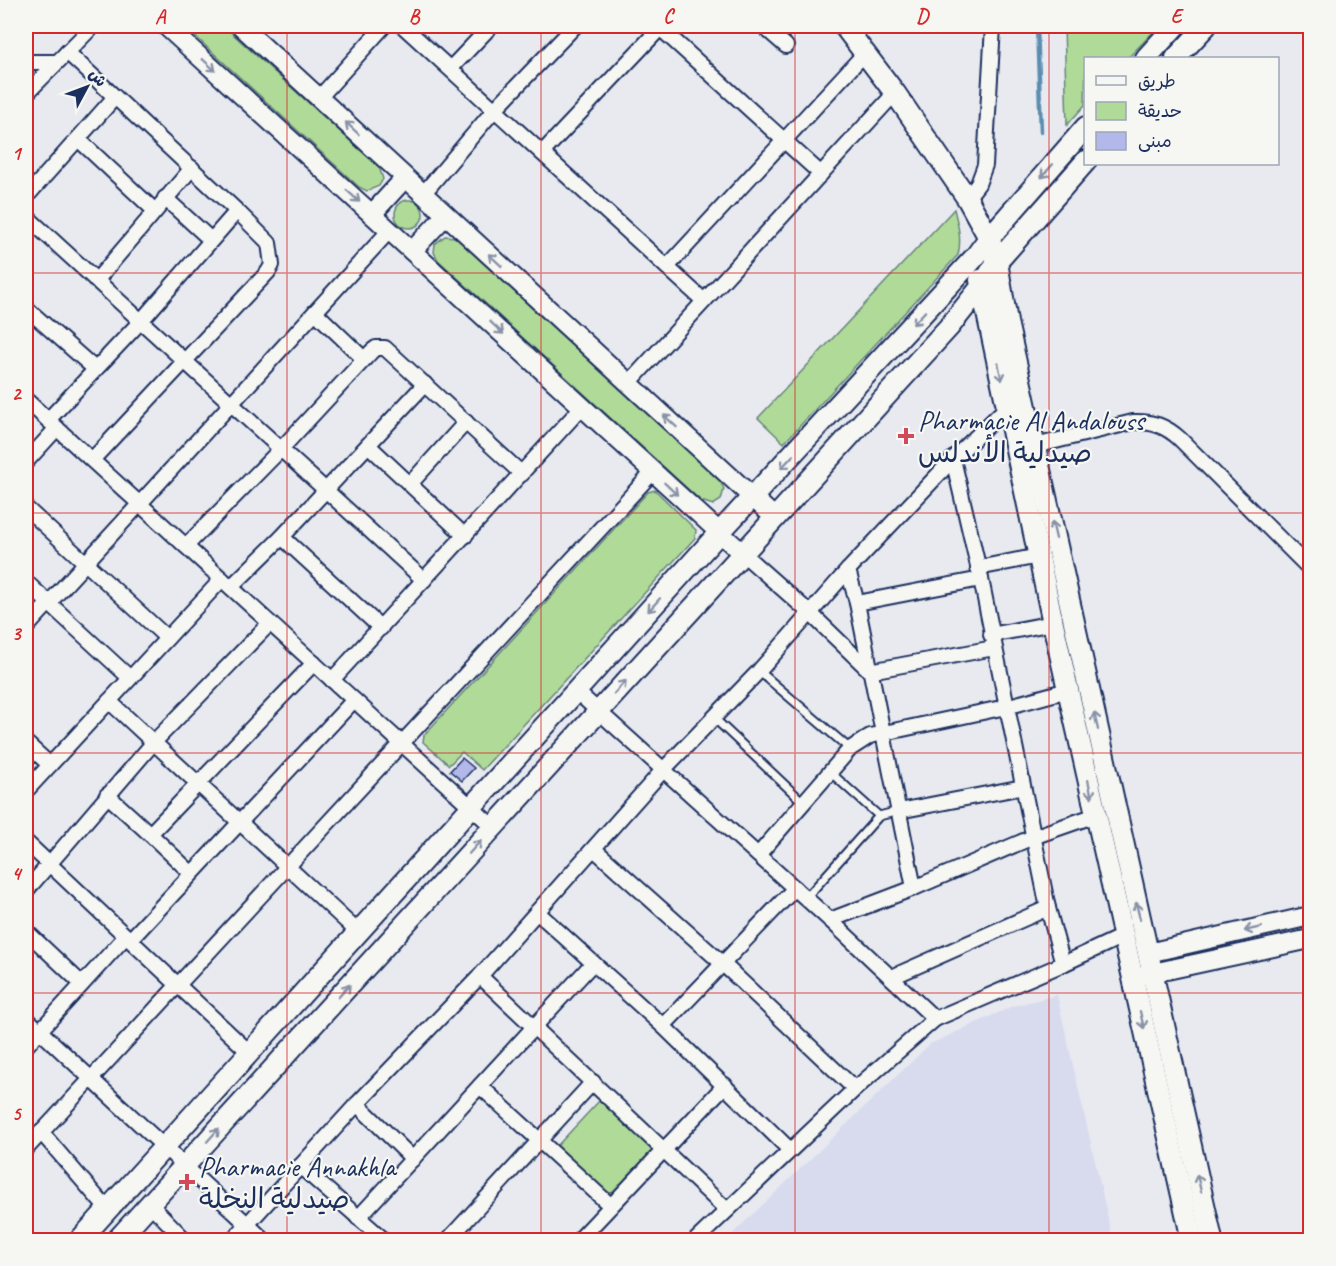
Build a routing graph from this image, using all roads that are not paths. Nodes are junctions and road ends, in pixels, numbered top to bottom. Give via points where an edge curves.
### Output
1 (93, 26) edge
2 (166, 26) edge
3 (241, 26) edge
4 (384, 26) edge
5 (403, 26) edge
6 (491, 26) edge
7 (575, 26) edge
8 (660, 26) edge
9 (763, 26) edge
10 (844, 26) edge
11 (993, 26) edge
12 (1175, 26) edge
13 (1206, 26) edge
14 (1307, 26) edge
15 (1311, 29) edge
16 (786, 46) dead end
17 (67, 52) junction
18 (865, 53) junction
19 (1147, 57) edge
20 (1177, 57) edge
21 (26, 62) edge
22 (56, 62) junction
23 (451, 68) junction
24 (895, 93) junction
25 (26, 94) edge
26 (115, 97) junction
27 (320, 98) junction
28 (495, 109) junction
29 (1084, 130) edge
30 (78, 139) junction
31 (785, 141) junction
32 (542, 153) junction
33 (1084, 163) edge
34 (192, 168) junction
35 (821, 174) junction
36 (405, 178) junction
37 (423, 194) junction
38 (26, 197) edge
39 (165, 198) junction
40 (971, 205) junction
41 (154, 210) junction
42 (237, 211) junction
43 (372, 214) junction
44 (446, 215) junction
45 (26, 216) edge
46 (390, 230) junction
47 (989, 238) junction
48 (211, 240) junction
49 (412, 251) junction
50 (975, 257) junction
51 (997, 262) junction
52 (667, 267) junction
53 (96, 281) junction
54 (981, 287) junction
55 (704, 301) junction
56 (26, 308) edge
57 (315, 312) junction
58 (141, 321) junction
59 (950, 327) junction
60 (990, 329) junction
61 (364, 359) junction
62 (184, 362) junction
63 (95, 369) junction
64 (629, 383) junction
65 (425, 384) junction
66 (26, 400) edge
67 (231, 404) junction
68 (582, 407) junction
69 (1007, 407) junction
70 (466, 422) junction
71 (52, 424) junction
72 (368, 445) junction
73 (1035, 446) junction
74 (280, 449) junction
75 (952, 459) junction
76 (92, 460) junction
77 (26, 462) edge
78 (653, 472) junction
79 (522, 474) junction
80 (410, 484) junction
81 (325, 491) junction
82 (753, 498) junction
83 (139, 503) junction
84 (26, 508) edge
85 (774, 518) junction
86 (719, 533) junction
87 (465, 536) junction
88 (282, 537) junction
89 (186, 546) junction
90 (742, 553) junction
91 (1039, 556) junction
92 (86, 562) junction
93 (1311, 569) edge
94 (848, 570) junction
95 (979, 574) junction
96 (424, 580) junction
97 (26, 582) edge
98 (226, 583) junction
99 (48, 603) junction
100 (857, 603) junction
101 (810, 612) junction
102 (270, 623) junction
103 (1053, 623) junction
104 (26, 628) edge
105 (381, 628) junction
106 (167, 638) junction
107 (993, 641) junction
108 (314, 663) junction
109 (759, 671) junction
110 (870, 671) junction
111 (130, 678) junction
112 (332, 680) junction
113 (1068, 690) junction
114 (576, 692) junction
115 (354, 700) junction
116 (109, 701) junction
117 (1006, 707) junction
118 (598, 711) junction
119 (714, 718) junction
120 (883, 733) junction
121 (154, 742) junction
122 (26, 743) edge
123 (402, 744) junction
124 (850, 749) junction
125 (50, 765) junction
126 (664, 769) junction
127 (830, 772) junction
128 (198, 783) junction
129 (1023, 787) junction
130 (26, 791) edge
131 (107, 795) junction
132 (803, 802) junction
133 (472, 808) junction
134 (899, 811) junction
135 (1096, 814) junction
136 (879, 816) junction
137 (240, 823) junction
138 (493, 827) junction
139 (150, 834) junction
140 (1034, 837) junction
141 (26, 842) edge
142 (594, 849) junction
143 (758, 855) junction
144 (48, 863) junction
145 (288, 867) junction
146 (191, 873) junction
147 (795, 888) junction
148 (914, 888) junction
149 (26, 891) edge
150 (806, 898) junction
151 (1048, 908) junction
152 (537, 912) junction
153 (1311, 916) edge
154 (830, 920) junction
155 (26, 931) edge
156 (359, 933) junction
157 (1123, 936) junction
158 (128, 938) junction
159 (1311, 939) edge
160 (1148, 953) junction
161 (592, 963) junction
162 (723, 964) junction
163 (1063, 964) junction
164 (1152, 972) junction
165 (480, 976) junction
166 (892, 977) junction
167 (1133, 977) junction
168 (82, 984) junction
169 (178, 985) junction
170 (26, 1018) edge
171 (935, 1019) junction
172 (535, 1026) junction
173 (663, 1026) junction
174 (40, 1032) junction
175 (26, 1046) edge
176 (250, 1053) junction
177 (90, 1078) junction
178 (593, 1082) junction
179 (725, 1085) junction
180 (480, 1086) junction
181 (855, 1089) junction
182 (357, 1104) junction
183 (41, 1132) junction
184 (539, 1139) junction
185 (165, 1147) junction
186 (26, 1149) edge
187 (663, 1149) junction
188 (790, 1150) junction
189 (413, 1158) junction
190 (185, 1166) junction
191 (300, 1166) junction
192 (150, 1204) junction
193 (611, 1206) junction
194 (108, 1210) junction
195 (727, 1210) junction
196 (358, 1218) junction
197 (247, 1226) junction
198 (80, 1240) edge
199 (117, 1240) edge
200 (184, 1240) edge
201 (233, 1240) edge
202 (264, 1240) edge
203 (384, 1240) edge
204 (448, 1240) edge
205 (579, 1240) edge
206 (696, 1240) edge
207 (1192, 1240) edge
208 (1212, 1240) edge

1 - 17 street
2 -> 43 street
3 - 27 street
4 - 27 street
5 - 23 street
6 - 23 street
7 - 28 street
8 - 31 street
8 - 32 street
9 - 16 street
10 - 18 main road
11 - 40 street via 985,165
12 - 19 main road
13 - 20 main road
14 - 15 lane
17 - 22 street
17 - 26 street
18 - 24 main road
18 - 31 street
21 - 22 street
22 - 25 street
23 - 28 street
24 - 35 street
24 - 40 main road
26 - 30 street
26 - 34 street
36 -> 27 street
28 - 32 street
28 - 37 street
29 -> 47 main road
30 - 38 street
30 - 41 street
31 - 35 street
31 - 52 street
32 - 52 street
33 - 51 main road
34 - 39 street
34 - 42 street
35 - 55 street
36 - 37 street
36 - 43 street
37 - 44 street
39 - 41 street
39 - 48 street
40 - 47 main road
40 - 50 main road
41 - 53 street
42 - 48 street
42 - 62 street via 269,243 272,265
43 - 46 street
44 - 49 street
64 -> 44 street
45 - 53 street
46 - 49 street
46 - 57 street
47 - 50 main road
47 - 51 main road
48 - 58 street
49 -> 68 street
50 - 54 main road
50 -> 82 main road
51 - 54 main road
51 - 73 main road
52 - 55 street
53 - 58 street
54 - 59 main road
54 - 60 main road
55 - 64 street
56 - 63 street
57 - 61 street
57 - 67 street
58 - 62 street
58 - 63 street
59 - 60 main road via 965,321
59 - 85 main road
60 -> 69 main road
61 - 65 street via 376,348 385,348
61 - 74 street
62 - 67 street
62 - 76 street
63 - 71 street
82 -> 64 street
65 - 70 street
65 - 72 street
66 - 71 street
67 - 74 street
67 - 83 street
68 - 78 street
68 - 79 street
69 - 75 street
69 - 91 main road
70 - 79 street
70 - 80 street
71 - 76 street
71 - 77 street
72 - 80 street
72 - 81 street
73 - 93 street via 1132,422 1164,426
160 -> 73 main road
74 - 81 street
74 - 89 street
75 - 94 street
75 - 95 street
76 - 83 street
78 -> 86 street
78 - 123 street
79 - 87 street
80 - 87 street
81 - 88 street
81 - 96 street
82 - 85 street
82 - 86 main road
83 - 89 street
83 - 92 street
84 - 92 street
85 - 90 main road
86 - 90 street
86 -> 114 main road
87 - 96 street
88 - 98 street
88 - 105 street
89 - 98 street
90 - 101 street
118 -> 90 main road
91 - 95 street
91 - 103 main road
92 - 99 street
92 - 106 street
94 - 100 street
94 - 101 street
95 - 100 street
95 - 107 street
96 - 105 street
97 - 99 street
98 - 102 street
98 - 106 street
99 - 104 street
99 - 111 street
100 - 110 street
101 - 109 street
101 - 110 street
102 - 108 street
102 - 121 street
103 - 107 street
103 - 113 main road
105 - 112 street
106 - 111 street
107 - 110 street
107 - 117 street
108 - 112 street
108 - 128 street
109 - 119 street
109 - 124 lane
110 - 120 street
111 - 116 street
112 - 115 street
113 - 117 street
113 -> 135 main road
114 - 118 street
114 - 133 main road
115 - 123 street
115 - 137 street
116 - 121 street
116 - 125 street
117 - 120 street
117 - 129 street
118 - 126 street
118 - 138 main road
119 - 126 street
119 - 132 lane
120 - 124 street via 861,740
120 - 134 street
121 - 128 street
121 - 131 street
122 - 125 street
123 - 133 street
123 - 145 street
124 - 127 street
125 - 130 street
126 - 142 street
126 - 143 street
127 - 132 street
127 - 136 lane
128 - 137 street
128 - 139 street
129 - 134 street
129 - 140 street
131 - 139 street
131 - 144 street
132 - 143 street
133 - 138 street
133 - 156 main road
134 - 136 lane
134 - 148 street
135 - 140 street
135 - 157 main road
136 - 150 lane
137 - 145 street
137 - 146 street
190 -> 138 main road
139 - 146 street
140 - 148 street
140 - 151 street
141 - 144 street
142 - 152 street
142 - 162 street
143 - 147 street
144 - 149 street
144 - 158 street
145 - 156 street
145 - 169 street
146 - 158 street
147 - 150 street
147 - 162 street
148 - 154 street
150 - 154 street
151 - 163 street
151 - 166 street
152 - 161 street
152 - 165 street
153 -> 160 street
154 - 166 street
155 - 168 street
156 - 176 main road
157 - 163 street
157 - 167 main road
158 - 168 street
158 - 169 street
159 - 164 street
160 - 164 main road
161 - 172 street
161 - 173 street
162 - 173 street
162 - 181 street
163 - 171 street
164 - 167 street
208 -> 164 main road
165 - 172 street
165 - 182 street
166 - 171 street
167 -> 207 main road
168 - 174 street
169 - 176 street
169 - 177 street
170 - 174 street
171 - 181 street
172 - 178 street
172 - 180 street
173 - 179 street
174 - 175 street
174 - 177 street
176 - 185 main road
177 - 183 street
177 - 185 street
178 - 184 street
178 - 187 street
179 - 187 street
179 - 188 street
180 - 184 street
180 - 189 street
181 - 188 street
182 - 189 street
182 - 191 street
183 - 186 street
183 - 194 street
184 - 193 street
184 - 204 street
185 - 190 street
185 - 194 main road
187 - 193 street
187 - 195 street
188 - 195 street
189 - 196 street
190 - 192 main road
190 - 197 street
191 - 196 street
191 - 197 street
192 - 199 main road
192 - 200 street
193 - 205 street
194 - 198 main road
195 - 206 street
196 - 203 street
197 - 201 street
197 - 202 street

